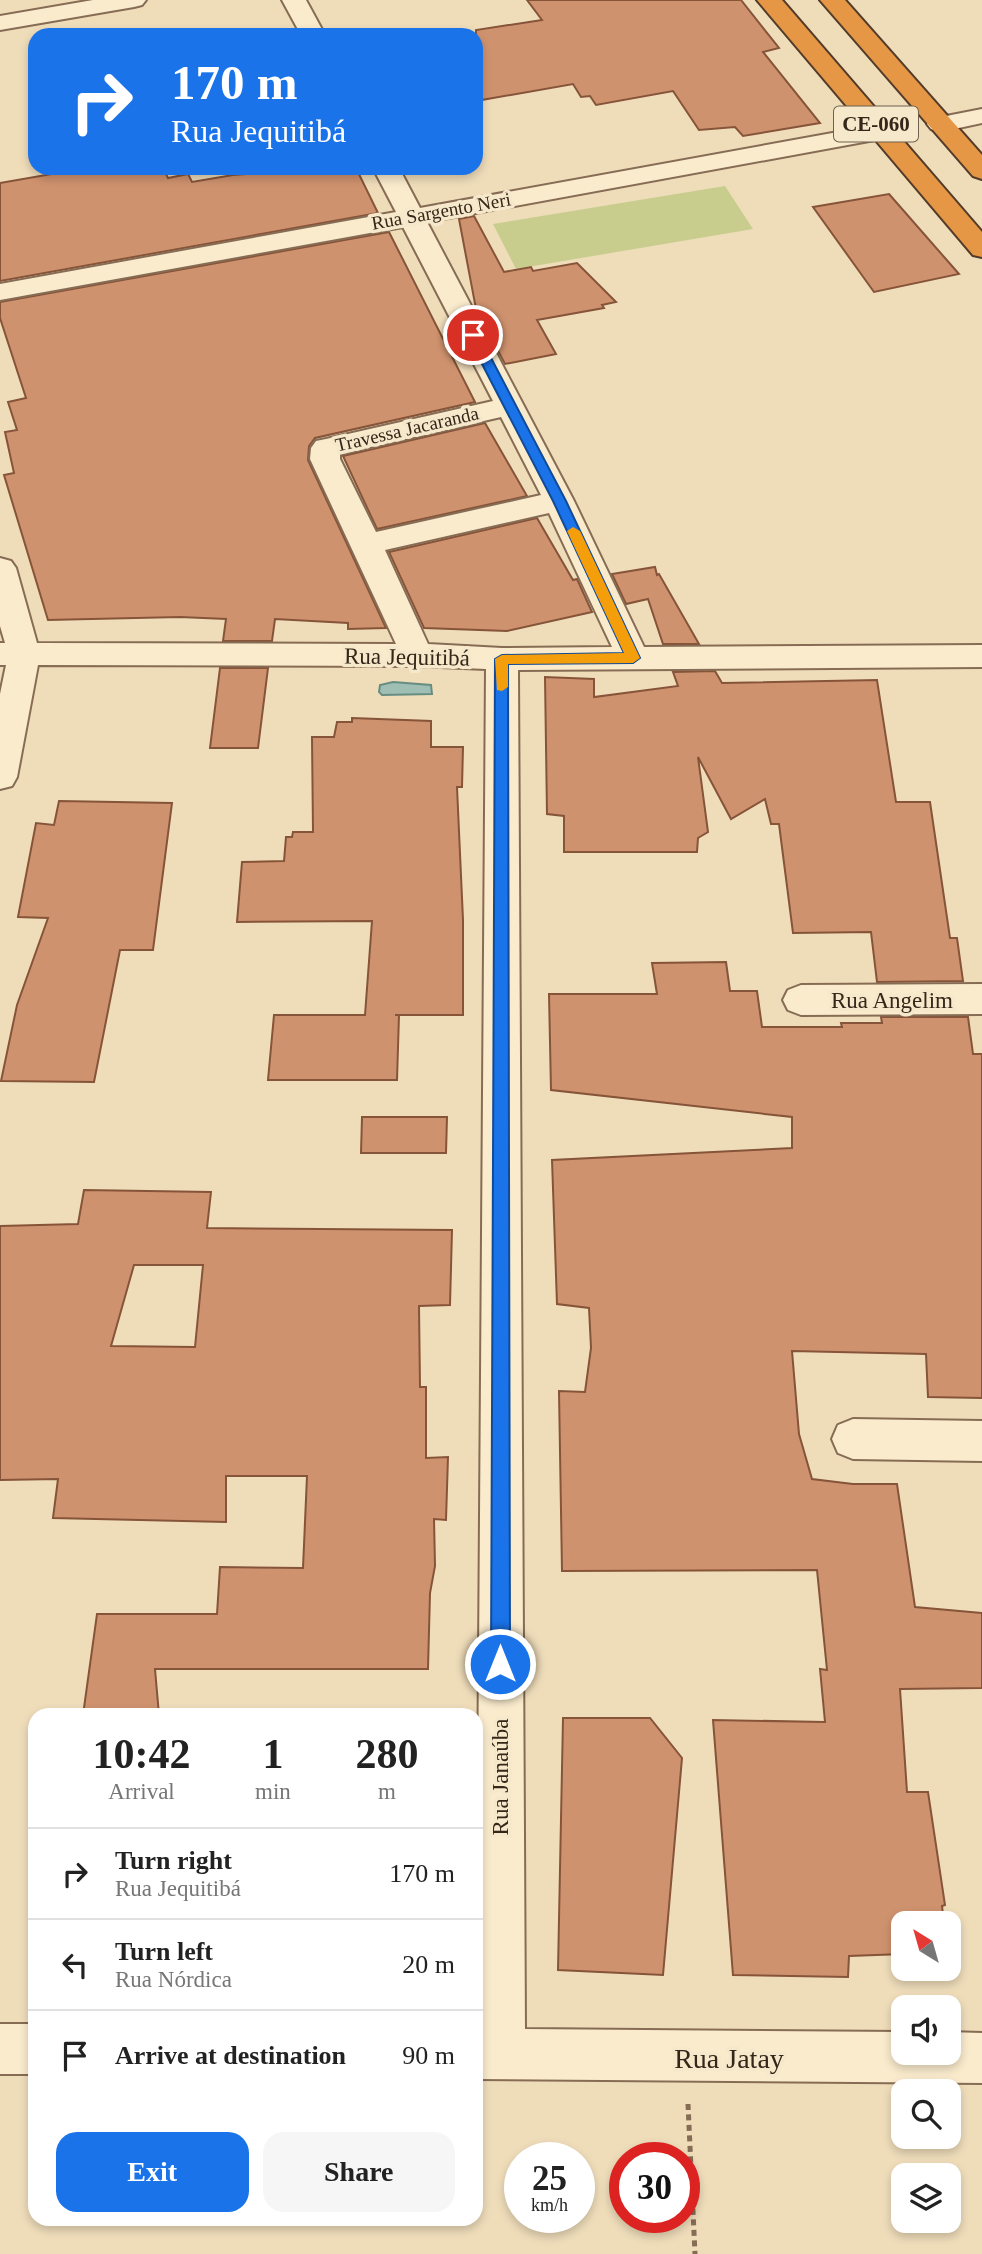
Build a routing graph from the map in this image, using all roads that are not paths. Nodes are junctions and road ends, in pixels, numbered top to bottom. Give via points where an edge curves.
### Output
1 (134, 0) edge
2 (294, 0) edge
3 (769, 0) edge
4 (832, 0) edge
5 (0, 23) edge
6 (309, 28) edge
7 (982, 116) edge
8 (940, 124) junction
9 (882, 132) junction
10 (982, 171) edge
11 (390, 175) edge
12 (412, 216) junction
13 (982, 249) edge
14 (0, 292) edge
15 (510, 406) junction
16 (559, 501) junction
17 (367, 544) junction
18 (0, 568) edge
19 (12, 654) edge
20 (416, 655) junction
21 (982, 656) edge
22 (633, 658) junction
23 (502, 659) junction
24 (0, 777) edge
25 (982, 999) edge
26 (801, 1000) dead end
27 (853, 1439) dead end
28 (982, 1441) edge
29 (0, 2049) edge
30 (28, 2049) edge
31 (488, 2054) edge
32 (982, 2059) edge

1 - 5 street
2 - 6 street
3 - 9 highway, CE-060
4 - 8 highway, CE-060
7 - 8 street
8 - 10 highway, CE-060
9 - 12 street, Rua Sargento Neri
9 - 13 highway, CE-060
11 - 12 street
12 - 14 street, Rua Sargento Neri
12 - 15 street
15 - 16 street
15 - 17 street, Travessa Jacaranda via 326,448 326,459
16 - 17 street
16 - 22 street
17 - 20 street, Travessa Jacaranda
18 - 19 street
19 - 20 street, Rua Jequitibá
19 - 24 street
20 - 23 street, Rua Jequitibá
21 - 22 street, Rua Jequitibá
22 - 23 street, Rua Jequitibá
23 - 31 street, Rua Janaúba
25 - 26 street, Rua Angelim
27 - 28 street
29 - 30 street
31 - 32 street, Rua Jatay

